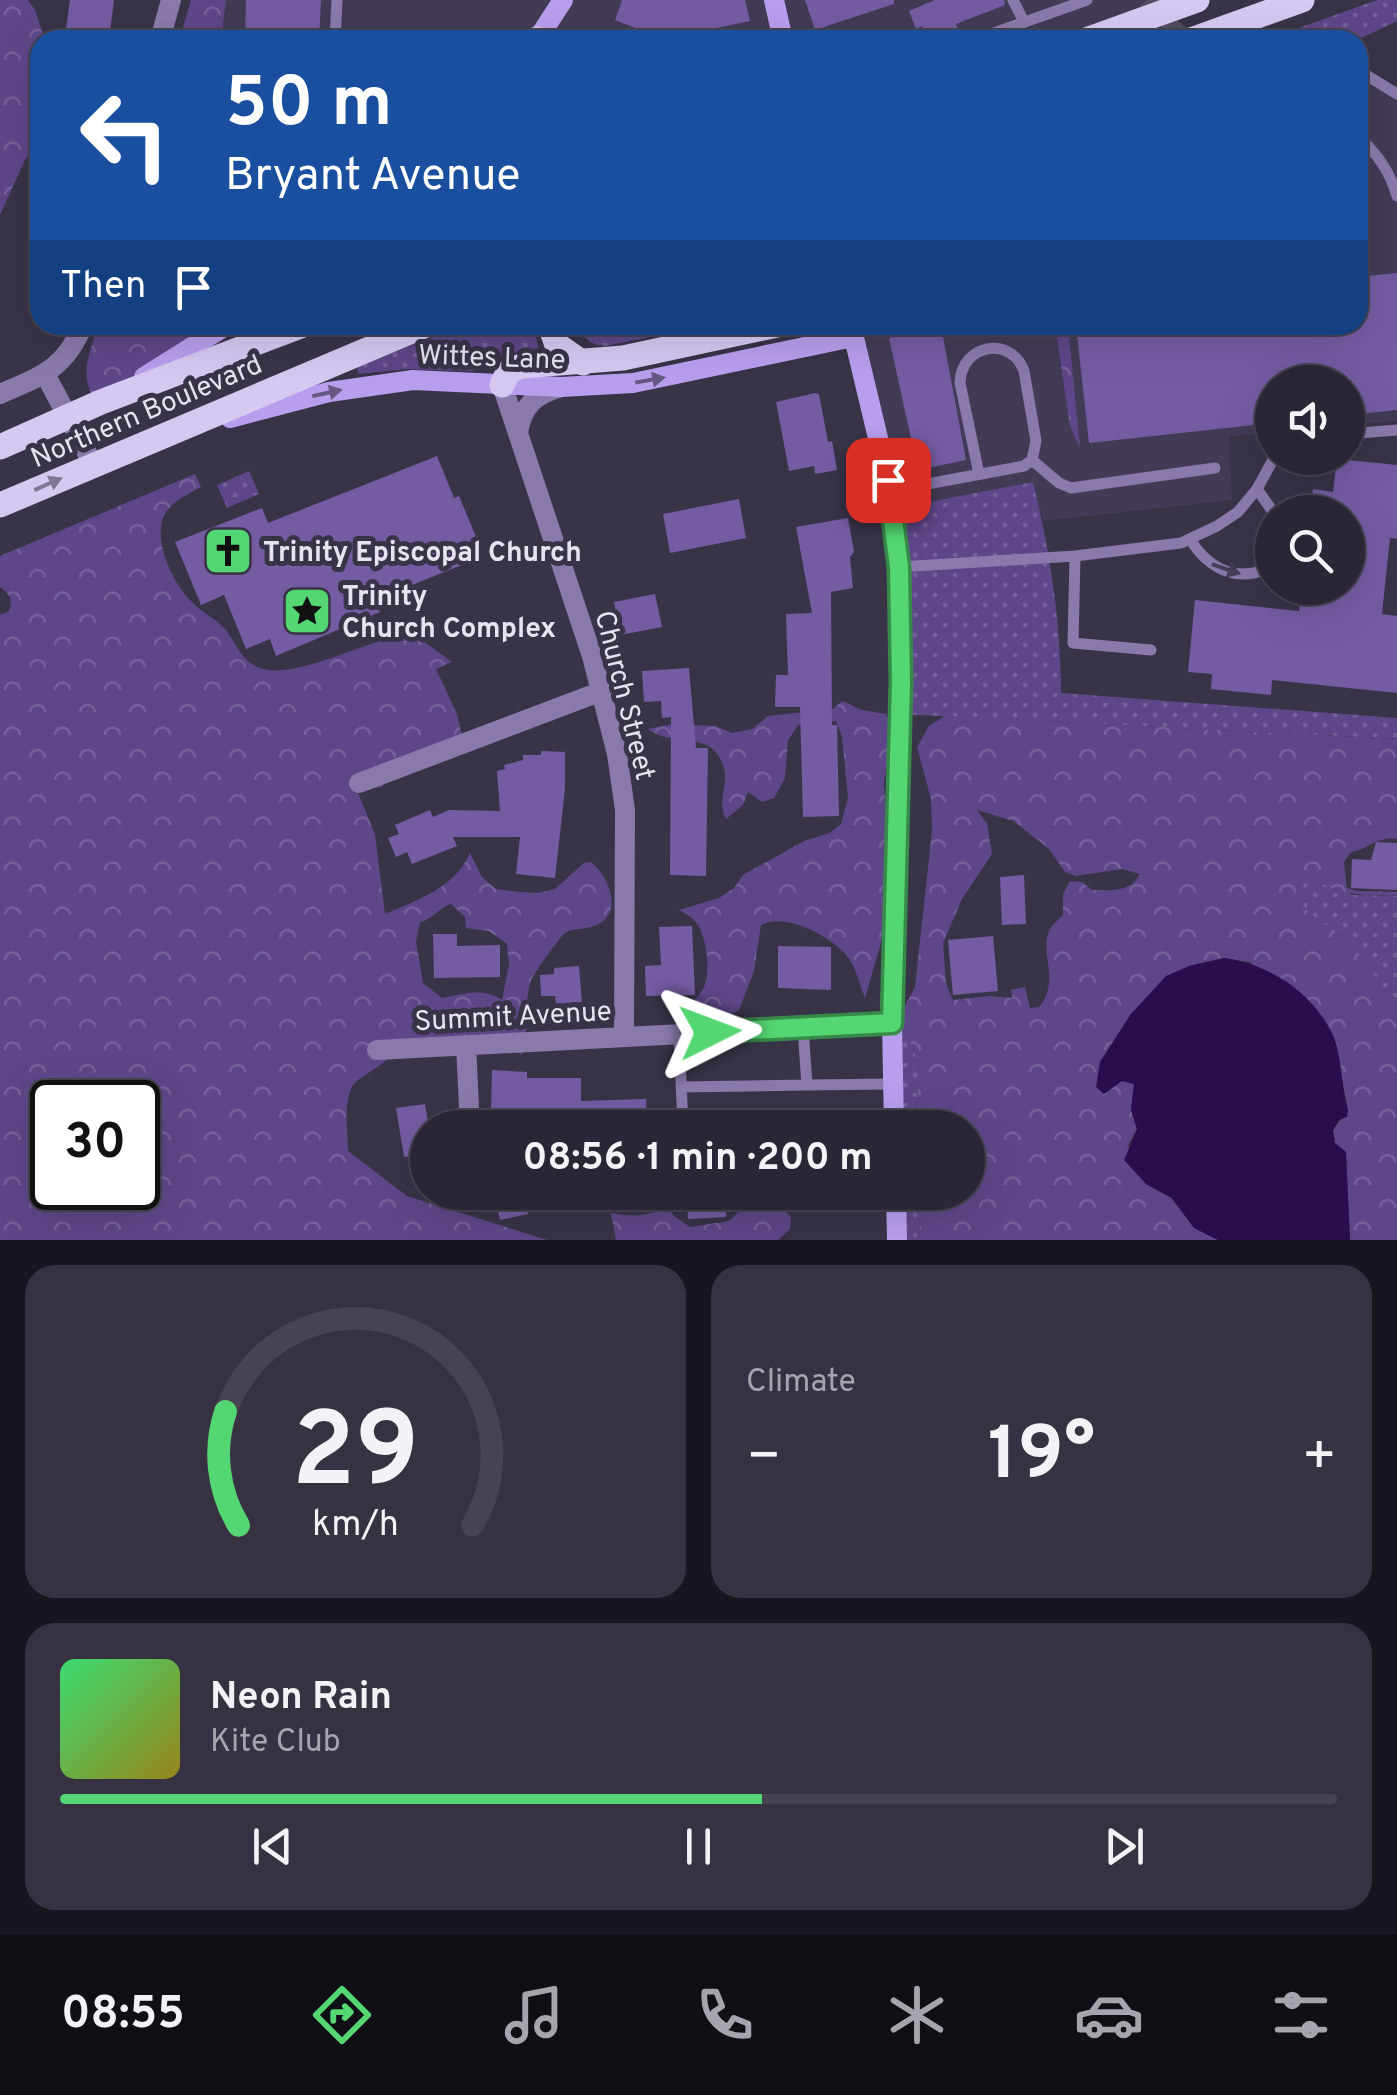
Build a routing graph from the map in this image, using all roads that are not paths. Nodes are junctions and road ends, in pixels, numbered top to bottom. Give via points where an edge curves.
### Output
1 (171, 0) edge
2 (337, 0) edge
3 (563, 0) edge
4 (774, 0) edge
5 (1013, 0) edge
6 (1197, 0) edge
7 (1302, 0) edge
8 (1090, 1) edge
9 (1024, 22) junction
10 (163, 30) edge
11 (336, 30) edge
12 (544, 30) edge
13 (781, 30) edge
14 (1002, 30) edge
15 (1114, 30) edge
16 (1219, 30) edge
17 (1368, 76) edge
18 (1396, 91) edge
19 (1368, 145) edge
20 (1397, 196) edge
21 (78, 335) edge
22 (211, 335) edge
23 (277, 335) edge
24 (402, 335) edge
25 (554, 335) edge
26 (734, 335) edge
27 (827, 335) edge
28 (856, 335) edge
29 (583, 363) junction
30 (45, 374) junction
31 (502, 385) junction
32 (561, 387) junction
33 (0, 394) edge
34 (101, 402) junction
35 (70, 417) junction
36 (1397, 430) edge
37 (1365, 433) edge
38 (518, 436) junction
39 (0, 447) edge
40 (132, 448) junction
41 (1032, 460) junction
42 (93, 464) junction
43 (1216, 468) dead end
44 (979, 474) junction
45 (1265, 475) edge
46 (1257, 489) junction
47 (890, 491) junction
48 (1261, 495) edge
49 (0, 505) edge
50 (1190, 539) junction
51 (1076, 556) junction
52 (899, 567) junction
53 (1255, 571) edge
54 (1151, 650) dead end
55 (602, 691) junction
56 (359, 783) dead end
57 (892, 1023) junction
58 (803, 1028) junction
59 (679, 1034) junction
60 (624, 1037) junction
61 (466, 1045) junction
62 (377, 1050) dead end
63 (893, 1084) junction
64 (807, 1085) junction
65 (681, 1087) junction
66 (469, 1110) edge
67 (682, 1110) edge
68 (894, 1110) edge
69 (897, 1210) edge
70 (898, 1240) edge

1 - 10 street
2 - 11 lane
3 - 12 main road
4 - 13 main road
5 - 9 lane
6 - 15 main road, bridge
7 - 16 main road
8 - 9 lane
9 - 14 lane
17 - 18 lane
19 - 20 lane via 1388,170
21 - 30 street via 63,361
22 - 34 main road
23 - 34 main road, Northern Boulevard
24 - 40 main road, Northern Boulevard
25 - 29 main road
26 - 29 main road
32 -> 27 main road, Wittes Lane via 654,380
28 - 47 main road
29 - 31 main road via 521,366
30 - 33 street
30 - 35 street
31 - 32 main road, Wittes Lane
31 - 38 street, Church Street
40 -> 31 main road, Wittes Lane via 329,392 412,380
32 - 38 street via 528,404
34 - 35 main road, Northern Boulevard
35 - 39 main road, Northern Boulevard
35 - 42 street
36 - 37 lane
38 - 55 street, Church Street
40 - 42 main road, Northern Boulevard
41 - 43 lane via 1070,488
41 - 44 lane
41 - 44 lane via 1036,442 1021,361 1002,350 976,352 965,360 960,384
49 -> 42 main road, Northern Boulevard
44 - 47 lane
45 - 46 lane
46 - 48 lane
46 - 50 lane via 1228,520
47 - 52 main road
50 - 51 lane
50 -> 53 lane via 1227,573
51 - 52 lane
51 - 54 lane via 1073,644
52 - 57 main road
55 - 56 street
55 - 60 street, Church Street via 625,810
57 - 58 street, Summit Avenue
57 - 63 main road
58 - 59 street, Summit Avenue
58 - 64 lane
59 - 60 street, Summit Avenue
59 - 65 lane
60 - 61 street, Summit Avenue
61 - 62 street, Summit Avenue
61 - 66 street
63 - 64 lane
63 - 68 main road
64 - 65 lane
65 - 67 lane
69 - 70 main road

